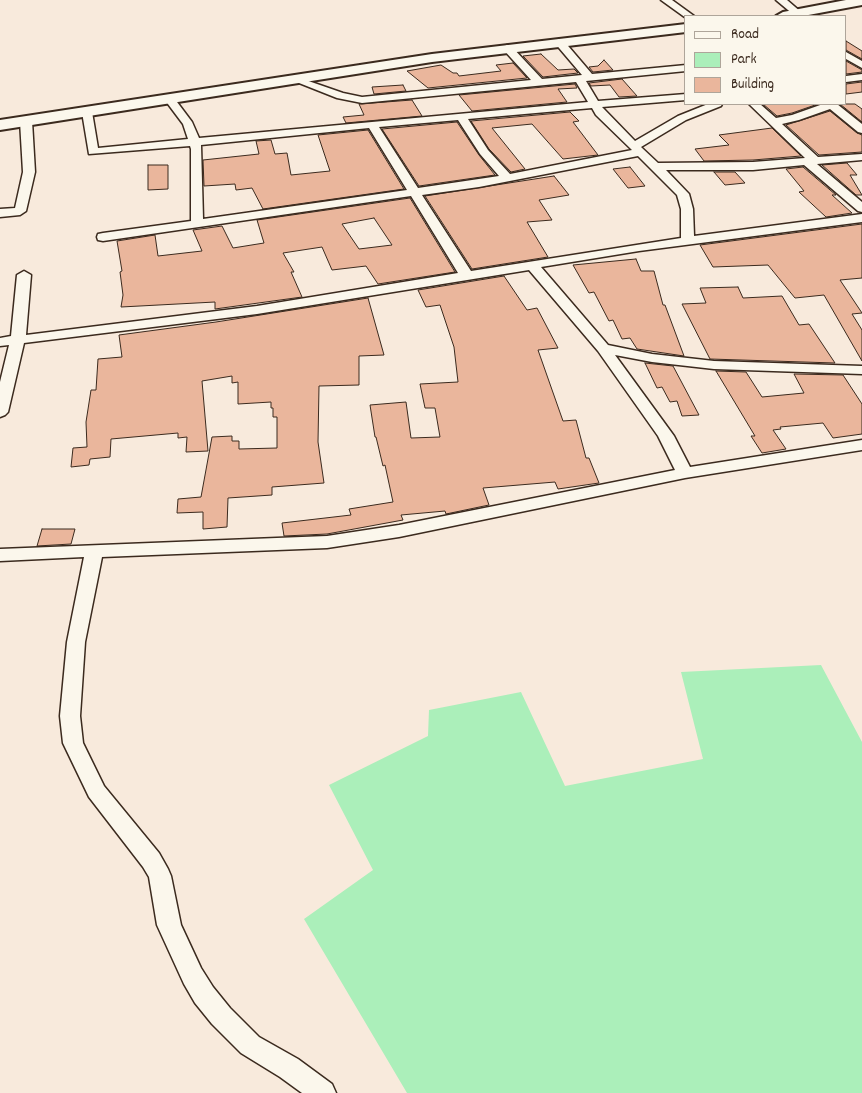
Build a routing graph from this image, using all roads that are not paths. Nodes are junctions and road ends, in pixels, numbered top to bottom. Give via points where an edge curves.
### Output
1 (666, 0) edge
2 (781, 0) edge
3 (862, 1) edge
4 (687, 15) edge
5 (790, 15) edge
6 (684, 28) edge
7 (559, 42) junction
8 (507, 48) junction
9 (847, 56) edge
10 (862, 65) edge
11 (684, 68) edge
12 (862, 76) edge
13 (585, 78) junction
14 (847, 78) edge
15 (294, 79) junction
16 (540, 83) junction
17 (862, 87) edge
18 (684, 97) edge
19 (170, 100) junction
20 (594, 105) junction
21 (715, 105) edge
22 (755, 105) edge
23 (828, 105) edge
24 (832, 105) edge
25 (87, 112) junction
26 (461, 116) junction
27 (26, 121) junction
28 (774, 122) junction
29 (372, 124) junction
30 (0, 125) edge
31 (862, 130) edge
32 (194, 142) junction
33 (638, 149) junction
34 (862, 158) edge
35 (811, 161) junction
36 (656, 167) junction
37 (507, 178) junction
38 (415, 193) junction
39 (862, 208) edge
40 (0, 213) edge
41 (862, 218) edge
42 (197, 223) junction
43 (103, 236) dead end
44 (688, 241) junction
45 (532, 265) junction
46 (24, 275) dead end
47 (467, 276) junction
48 (18, 340) junction
49 (0, 342) edge
50 (603, 348) junction
51 (862, 370) edge
52 (0, 412) edge
53 (862, 445) edge
54 (685, 473) junction
55 (94, 551) junction
56 (0, 555) edge
57 (323, 1093) edge

1 - 4 street
2 - 5 street
3 - 5 street
6 - 7 street
7 - 8 street
7 - 13 street
8 - 15 street
8 - 16 street
9 - 10 street
11 - 13 street
12 - 14 street
13 - 16 street
13 - 20 street
14 - 17 street
15 - 16 street via 362,100
15 - 19 street
18 - 20 street
19 - 25 street
19 - 32 street via 188,124
20 - 26 street
20 - 33 street
21 - 33 street via 692,113
22 - 28 street
23 - 28 street
24 - 31 street
25 - 27 street
25 - 32 street via 93,152
26 - 29 street
26 - 37 street via 484,152
27 - 30 street
27 - 40 street via 29,172 20,211
28 - 35 street
29 - 32 street
29 - 38 street
32 - 42 street via 197,149
33 - 36 street
33 - 37 street
34 - 35 street
35 - 36 street via 753,166
35 - 39 street
36 - 44 street via 683,194
37 - 38 street
38 - 42 street
38 - 47 street
41 - 44 street
42 - 43 street
44 - 45 street
45 - 47 street
45 - 50 street
46 - 48 street
47 - 48 street via 257,310
48 - 49 street
48 - 52 street
50 - 51 street via 714,365
50 - 54 street via 666,436
53 - 54 street
54 - 55 street via 399,531 327,542
55 - 56 street
55 - 57 street via 76,642 70,716 73,743 96,791 160,876 169,926 204,995 250,1045

